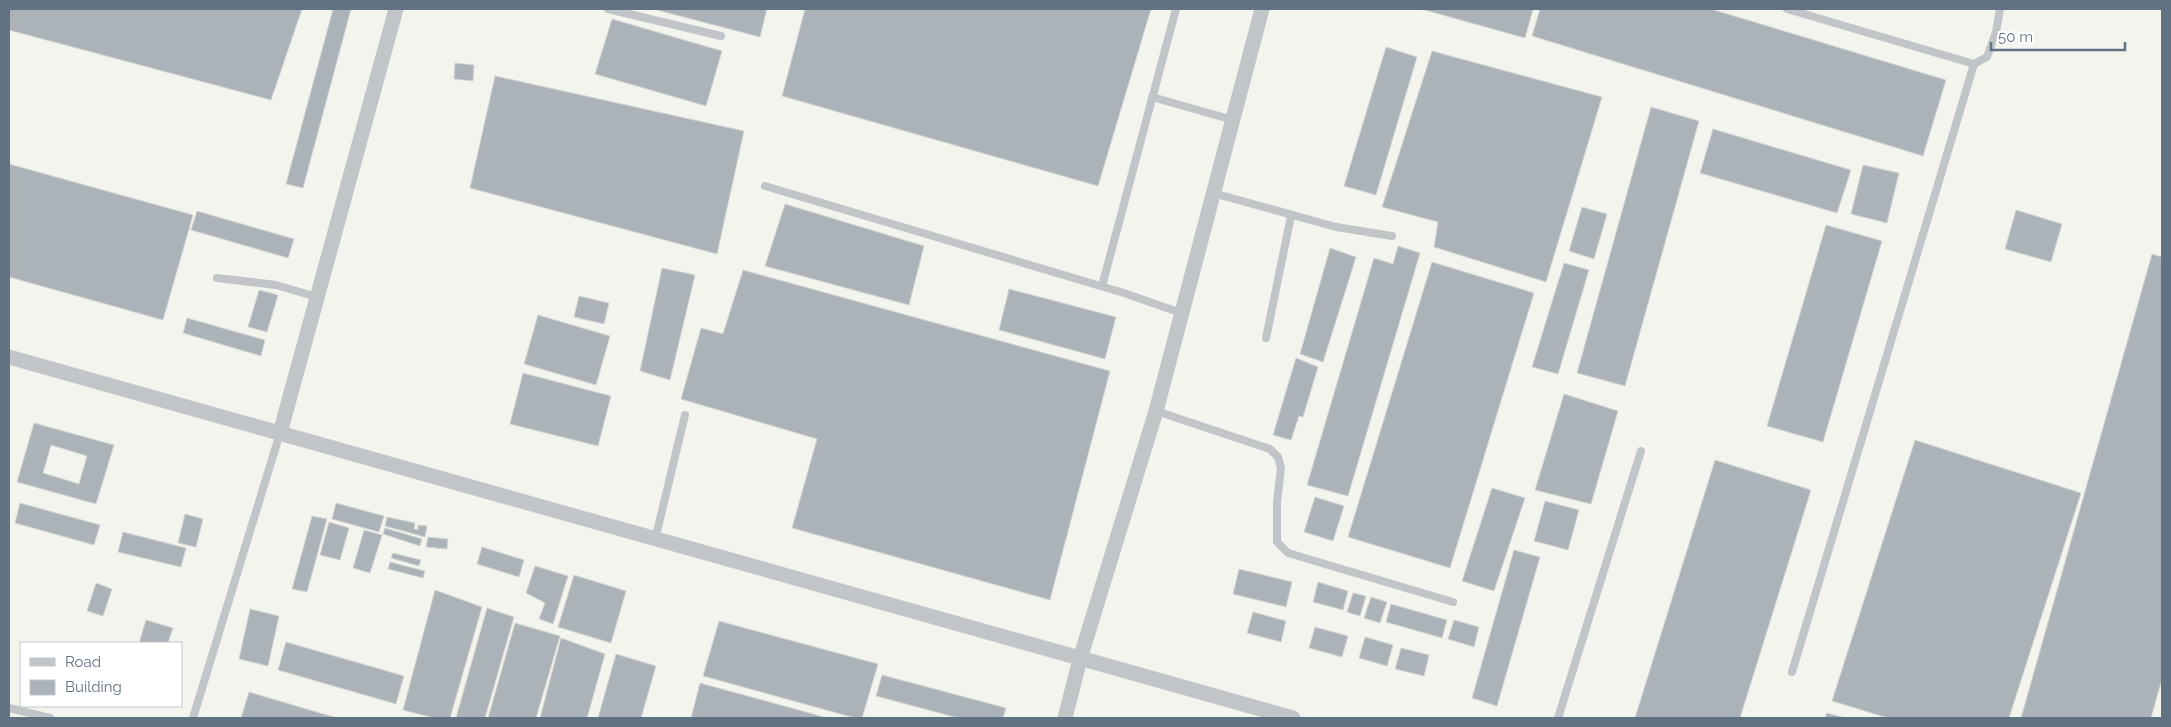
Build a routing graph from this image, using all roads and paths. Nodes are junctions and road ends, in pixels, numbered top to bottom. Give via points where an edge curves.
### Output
1 (396, 9) edge
2 (608, 9) edge
3 (1176, 9) edge
4 (1262, 9) edge
5 (1787, 9) edge
6 (2000, 9) edge
7 (722, 36) dead end
8 (1974, 64) junction
9 (1152, 97) junction
10 (1233, 120) junction
11 (765, 186) dead end
12 (1213, 193) junction
13 (1291, 216) junction
14 (1392, 236) dead end
15 (217, 278) dead end
16 (1102, 286) junction
17 (317, 297) junction
18 (1181, 313) junction
19 (1266, 338) dead end
20 (9, 357) edge
21 (1156, 410) junction
22 (686, 415) dead end
23 (280, 434) junction
24 (1641, 451) dead end
25 (655, 540) junction
26 (1454, 602) dead end
27 (1080, 660) junction
28 (1792, 672) dead end
29 (9, 708) edge
30 (50, 718) edge
31 (193, 718) edge
32 (1065, 718) edge
33 (1293, 718) edge
34 (1558, 718) edge

1 - 17 street
2 - 7 lane
3 - 9 lane
4 - 10 street
5 - 8 lane
6 - 8 lane via 1987,57
8 - 28 lane
9 - 10 lane
9 - 16 lane
10 - 12 street
11 - 16 lane
12 - 13 lane
12 - 18 street
13 - 14 lane
13 - 19 lane
15 - 17 lane via 276,286
16 - 18 lane
17 - 23 street
18 - 21 street
20 - 23 street
21 - 26 lane via 1270,449 1278,457 1281,468 1277,542 1288,553
21 - 27 street
22 - 25 lane
23 - 25 street
23 - 31 lane
24 - 34 lane
25 - 27 street
27 - 32 street
27 - 33 street
29 - 30 lane

